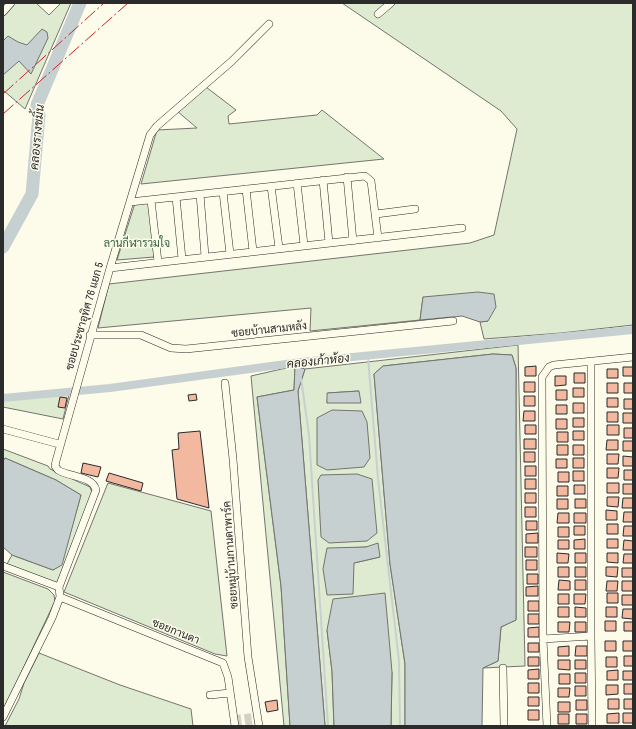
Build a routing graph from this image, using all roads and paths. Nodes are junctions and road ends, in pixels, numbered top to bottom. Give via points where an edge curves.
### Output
1 (391, 3) edge
2 (378, 14) dead end
3 (269, 24) dead end
4 (347, 177) junction
5 (323, 180) junction
6 (297, 183) junction
7 (271, 186) junction
8 (246, 189) junction
9 (223, 192) junction
10 (200, 194) junction
11 (176, 197) junction
12 (151, 200) junction
13 (130, 202) junction
14 (415, 209) dead end
15 (376, 214) junction
16 (462, 228) dead end
17 (378, 238) junction
18 (353, 241) junction
19 (329, 243) junction
20 (304, 245) junction
21 (278, 248) junction
22 (253, 251) junction
23 (230, 254) junction
24 (205, 256) junction
25 (182, 259) junction
26 (158, 262) junction
27 (110, 268) junction
28 (453, 321) dead end
29 (90, 335) junction
30 (633, 357) edge
31 (591, 361) junction
32 (225, 383) dead end
33 (3, 429) edge
34 (59, 444) junction
35 (3, 566) edge
36 (59, 587) junction
37 (60, 597) junction
38 (591, 636) junction
39 (543, 639) junction
40 (503, 668) dead end
41 (230, 693) junction
42 (210, 695) dead end
43 (3, 717) edge
44 (235, 726) edge
45 (259, 726) edge
46 (504, 726) edge
47 (547, 726) edge
48 (592, 726) edge

1 - 2 street
3 - 13 street, ซอยประชาอุทิศ 76 แยก 5 via 153,130
4 - 5 street
4 - 15 street via 369,178
4 - 18 street
5 - 6 street
5 - 19 street
6 - 7 street
6 - 20 street
7 - 8 street
7 - 21 street
8 - 9 street
8 - 22 street
9 - 10 street
9 - 23 street
10 - 11 street
10 - 24 street
11 - 12 street
11 - 25 street
12 - 13 street
12 - 26 street
13 - 27 street, ซอยประชาอุทิศ 76 แยก 5
14 - 15 street
15 - 17 street
16 - 17 street
17 - 18 street
18 - 19 street
19 - 20 street
20 - 21 street
21 - 22 street
22 - 23 street
23 - 24 street
24 - 25 street
25 - 26 street
26 - 27 street
27 - 29 street, ซอยประชาอุทิศ 76 แยก 5
28 - 29 street, ซอยบ้านสามหลัง via 186,350 171,348 141,335
29 - 34 street, ซอยประชาอุทิศ 76 แยก 5
30 - 31 street
31 - 38 street
31 - 39 street via 549,367 542,377
32 - 45 street, ซอยหมู่บ้านกานดาพาร์ค via 248,657
33 - 34 street
34 - 36 street, ซอยประชาอุทิศ 76 แยก 5 via 55,466 63,473 90,481 96,490
35 - 36 street
36 - 37 street
37 - 41 street, ซอยกานดา via 216,659 223,663
37 - 43 street via 44,636
38 - 39 street
38 - 48 street
39 - 47 street
40 - 46 street
41 - 42 street
41 - 44 street, ซอยกานดา

